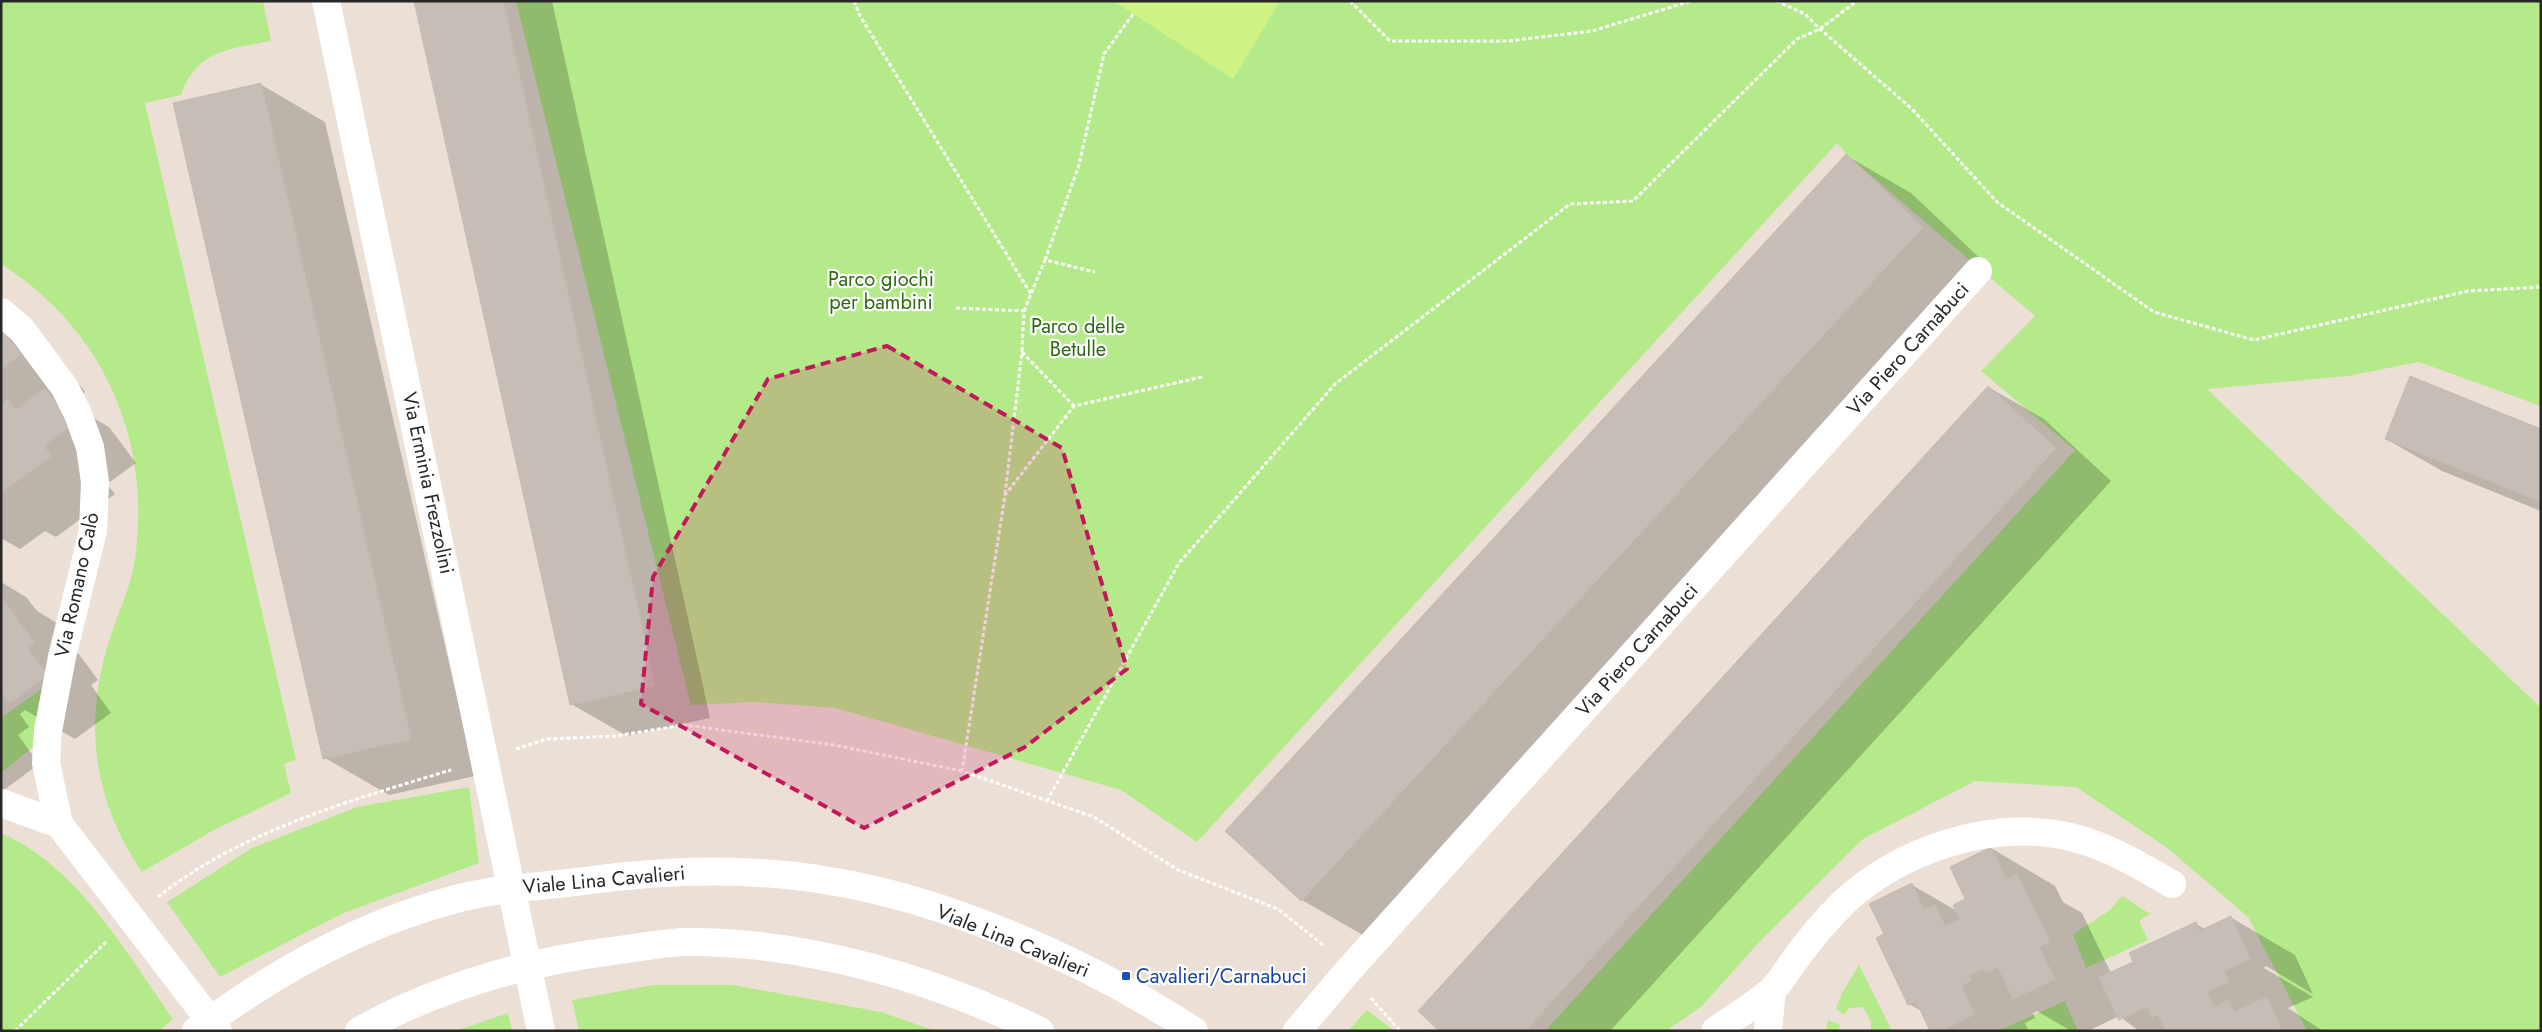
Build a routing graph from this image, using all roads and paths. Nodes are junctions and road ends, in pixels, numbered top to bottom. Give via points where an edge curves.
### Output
1 (326, 1) edge
2 (854, 1) edge
3 (1350, 1) edge
4 (1691, 1) edge
5 (1776, 1) edge
6 (1857, 1) edge
7 (1133, 14) dead end
8 (1820, 30) junction
9 (1045, 260) junction
10 (1978, 271) dead end
11 (1094, 272) dead end
12 (2541, 287) edge
13 (1031, 294) junction
14 (956, 308) dead end
15 (1024, 311) junction
16 (1, 312) edge
17 (1022, 352) junction
18 (1202, 377) dead end
19 (1074, 406) junction
20 (1005, 495) junction
21 (1047, 800) junction
22 (1, 803) edge
23 (59, 824) junction
24 (2172, 884) dead end
25 (511, 889) junction
26 (528, 965) junction
27 (1347, 972) junction
28 (1772, 990) junction
29 (208, 1027) edge
30 (359, 1031) edge
31 (541, 1031) edge
32 (1040, 1031) edge
33 (1194, 1031) edge
34 (1297, 1031) edge
35 (1400, 1031) edge
36 (1715, 1031) edge
37 (1768, 1031) edge

1 - 25 street, Via Erminia Frezzolini
2 - 13 path via 860,16
3 - 4 path via 1390,40 1488,41 1592,31
5 - 8 path via 1805,14
6 - 8 path
7 - 9 path via 1104,54 1079,165
8 - 12 path via 1912,109 1997,202 2154,312 2254,340 2468,291
8 - 21 path via 1796,39 1633,200 1570,204 1335,384 1179,563
9 - 11 path
9 - 13 path
10 - 27 street, Via Piero Carnabuci
13 - 15 path
14 - 15 path
15 - 17 path
16 - 23 street, Via Romano Calò via 22,330 65,388 90,447 95,482 93,531 62,657 48,731 46,763
17 - 19 path
17 - 20 path
18 - 19 path
19 - 20 path
20 - 21 path via 962,771
21 - 27 path via 1094,817 1178,870 1278,908 1330,952
22 - 23 street
23 - 29 street, Via Romano Calò
24 - 28 street via 2099,846 2062,835 2011,832 1967,839 1902,862 1860,888 1811,937
25 - 26 street, Via Erminia Frezzolini
25 - 29 street, Viale Lina Cavalieri via 452,900 387,922 295,965 253,990
25 - 33 street, Viale Lina Cavalieri via 624,874 684,871 750,872 824,880 894,895 1052,953 1130,992
26 - 30 street via 440,993
26 - 31 street, Via Erminia Frezzolini
26 - 32 street via 682,942 778,950 835,960 935,988
27 - 34 street, Via Piero Carnabuci
27 - 35 path
28 - 36 street
28 - 37 street

